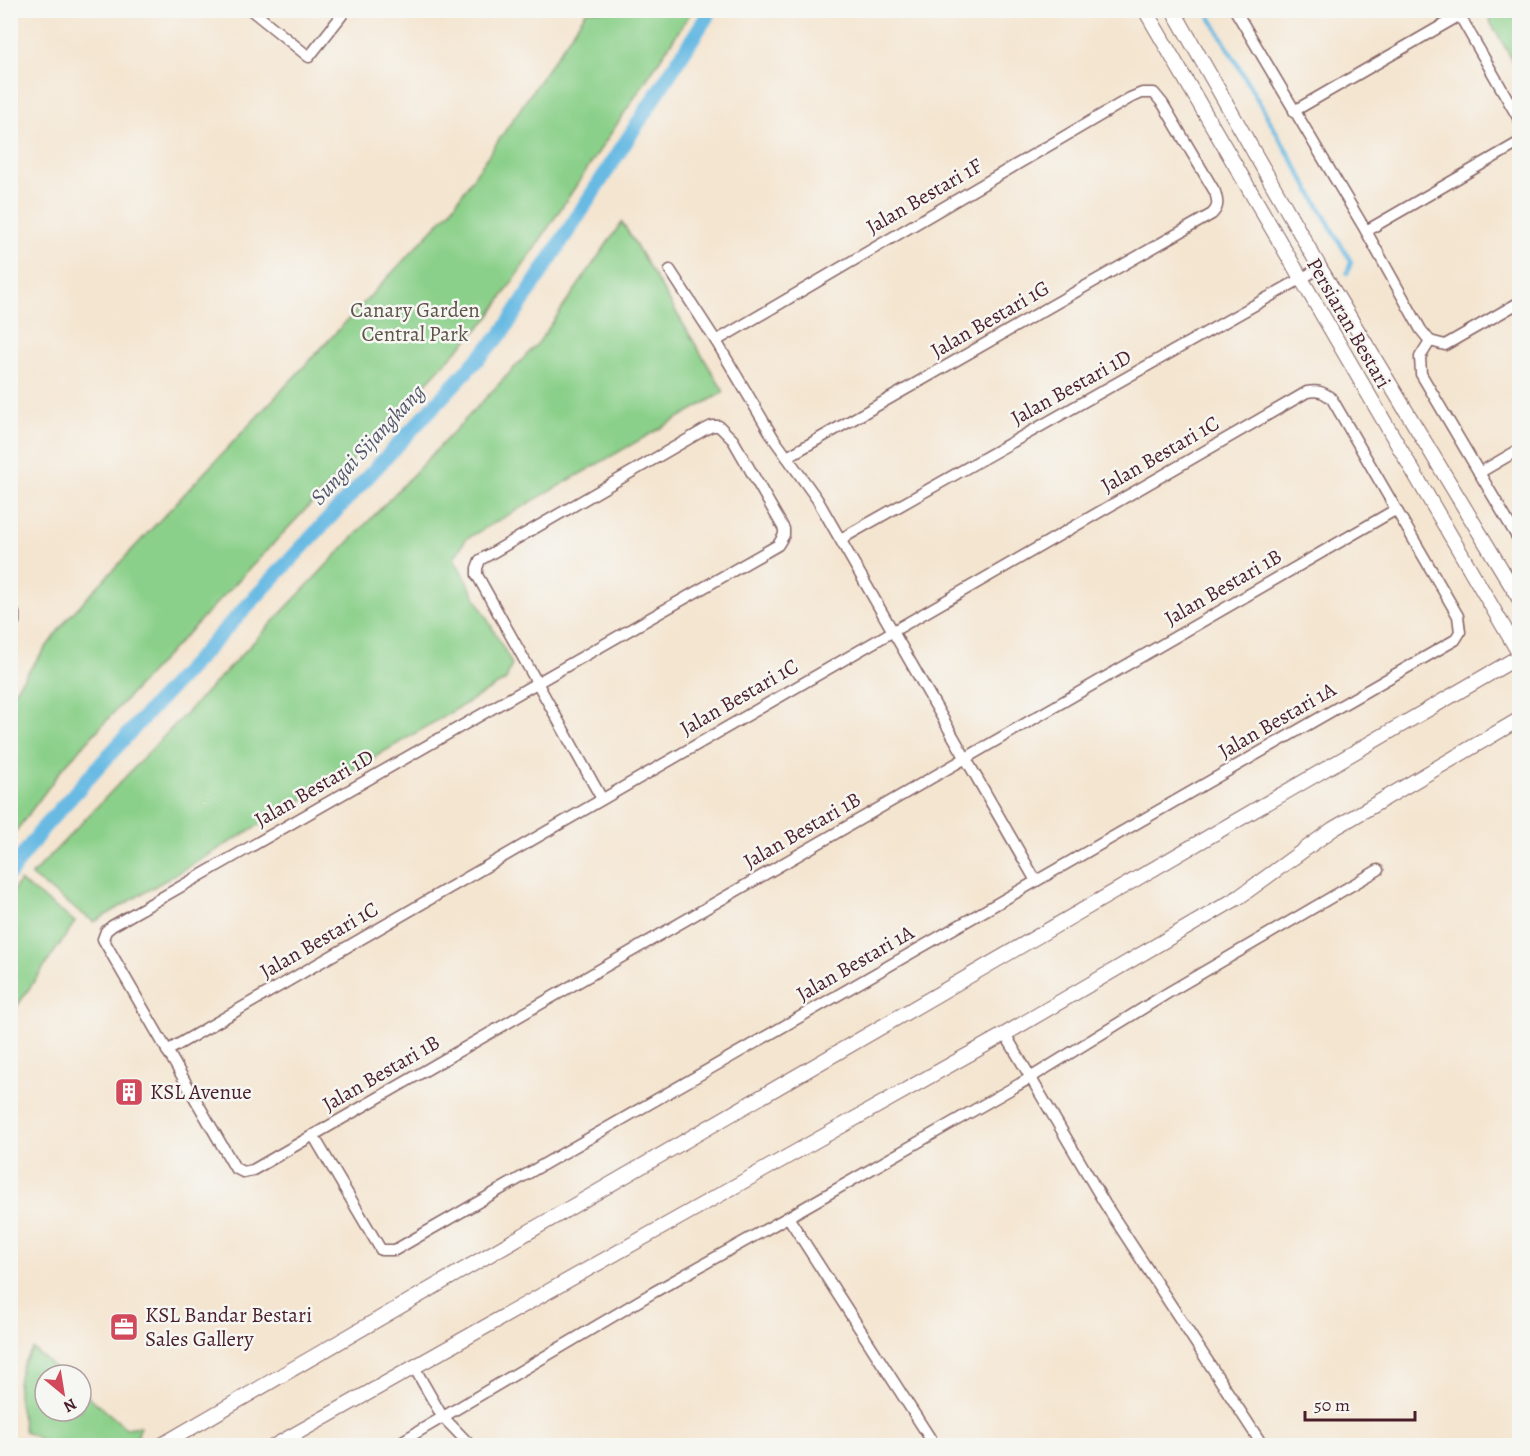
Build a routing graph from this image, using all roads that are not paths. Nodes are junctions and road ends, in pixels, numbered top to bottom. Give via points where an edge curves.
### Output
1 (251, 10) edge
2 (346, 10) edge
3 (1145, 10) edge
4 (1173, 10) edge
5 (1235, 10) edge
6 (1464, 13) edge
7 (1294, 111) junction
8 (1520, 121) edge
9 (1520, 142) edge
10 (1212, 214) joint
11 (1366, 231) junction
12 (1320, 268) junction
13 (670, 270) dead end
14 (1300, 280) junction
15 (1520, 302) edge
16 (716, 341) junction
17 (1430, 341) junction
18 (1520, 449) edge
19 (787, 457) junction
20 (1479, 473) junction
21 (1395, 510) junction
22 (841, 539) junction
23 (1520, 542) edge
24 (1520, 600) edge
25 (10, 607) edge
26 (10, 626) edge
27 (894, 631) junction
28 (1520, 655) edge
29 (536, 684) junction
30 (1520, 719) edge
31 (965, 759) junction
32 (602, 799) junction
33 (1378, 870) dead end
34 (1036, 881) junction
35 (1005, 1034) junction
36 (167, 1051) junction
37 (1030, 1078) junction
38 (313, 1135) junction
39 (788, 1217) junction
40 (414, 1367) junction
41 (441, 1416) junction
42 (159, 1446) edge
43 (274, 1446) edge
44 (394, 1446) edge
45 (471, 1446) edge
46 (935, 1446) edge
47 (1263, 1446) edge

1 - 2 street via 309,57
3 - 14 street, Persiaran Bestari
4 - 12 street, Persiaran Bestari
5 - 7 street
6 - 7 street
6 - 8 street
7 - 11 street
9 - 11 street
10 - 16 street, Jalan Bestari 1F via 1218,201 1215,192 1163,104 1154,93 1142,93
10 - 19 street, Jalan Bestari 1G
11 - 17 street
12 - 14 street, Jalan Bestari 1D
12 - 24 street, Persiaran Bestari
13 - 16 street
14 - 22 street, Jalan Bestari 1D
14 - 28 street, Persiaran Bestari
15 - 17 street via 1445,345
16 - 19 street
17 - 20 street via 1420,357 1421,374
18 - 20 street
19 - 22 street
20 - 23 street
21 - 27 street, Jalan Bestari 1C via 1332,399 1316,390 1307,392
21 - 31 street, Jalan Bestari 1B
21 - 34 street, Jalan Bestari 1A via 1458,616 1461,632 1455,640
22 - 27 street
25 - 26 street via 14,613
27 - 31 street
27 - 32 street, Jalan Bestari 1C
28 - 42 street
29 - 29 street, Jalan Bestari 1D via 778,545 784,529 726,431 719,426 704,430 480,560 477,575
29 - 32 street
29 - 36 street, Jalan Bestari 1D via 106,931 103,939
30 - 35 street via 1333,829 1239,897
31 - 34 street
31 - 38 street, Jalan Bestari 1B
32 - 36 street, Jalan Bestari 1C
33 - 37 street
34 - 38 street, Jalan Bestari 1A via 395,1250 381,1250
35 - 37 street
35 - 40 street
36 - 38 street, Jalan Bestari 1B via 235,1168 243,1172 253,1170
37 - 39 street
37 - 47 street via 1105,1204
39 - 41 street
39 - 46 street
40 - 41 street
40 - 43 street
41 - 44 street
41 - 45 street

